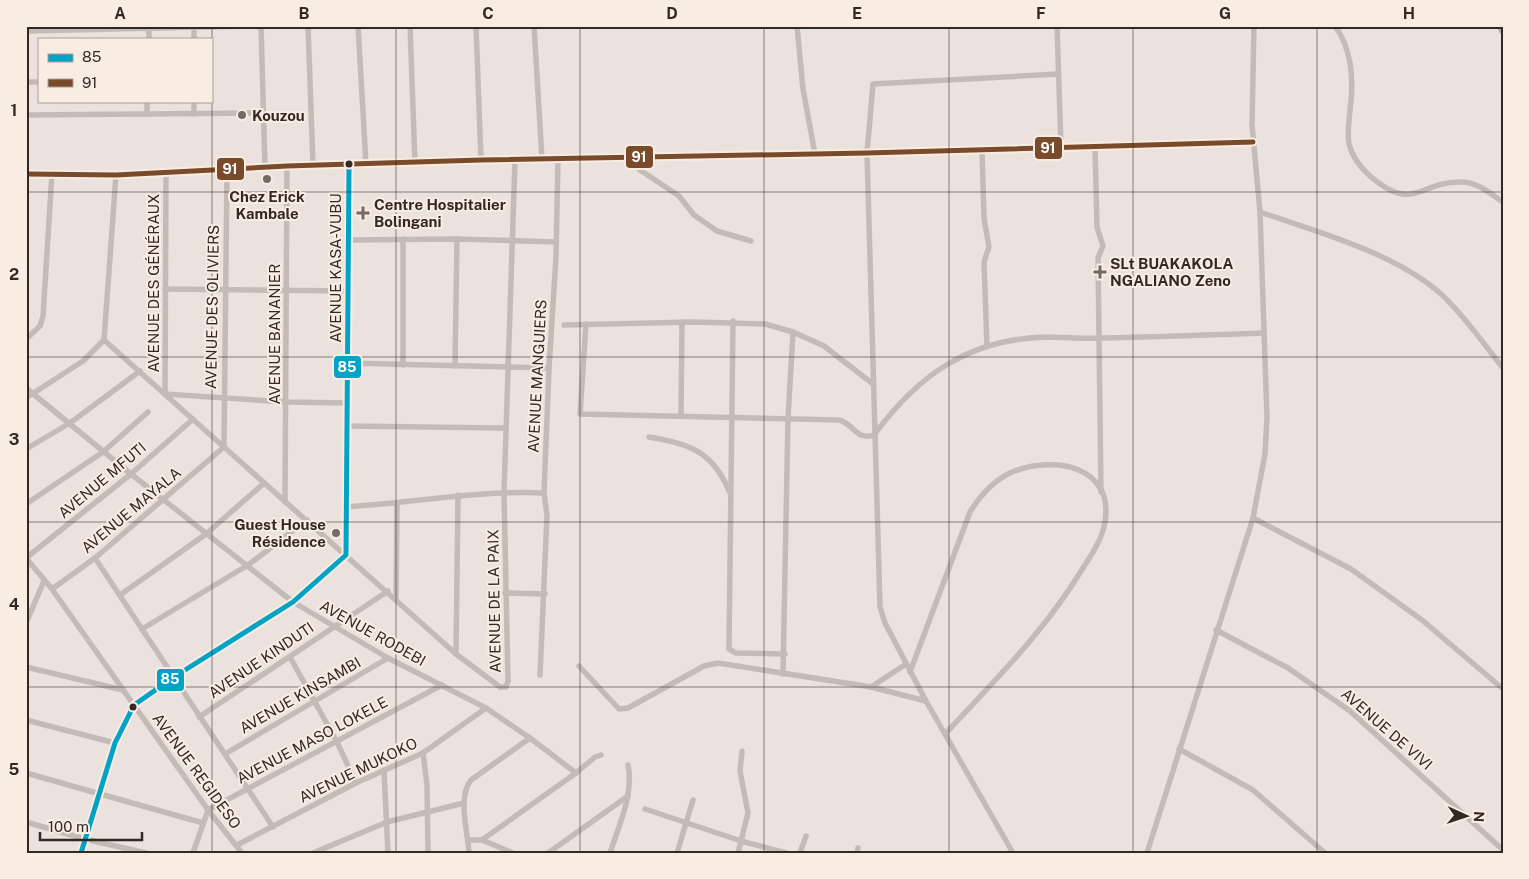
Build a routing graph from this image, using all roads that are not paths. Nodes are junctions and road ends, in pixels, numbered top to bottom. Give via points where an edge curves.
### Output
1 (249, 26) edge
2 (261, 26) edge
3 (308, 26) edge
4 (358, 26) edge
5 (410, 26) edge
6 (476, 26) edge
7 (534, 26) edge
8 (797, 26) edge
9 (1057, 26) edge
10 (1254, 26) edge
11 (1335, 26) edge
12 (1502, 26) edge
13 (214, 27) edge
14 (76, 28) edge
15 (194, 28) junction
16 (149, 30) junction
17 (1503, 30) edge
18 (26, 32) edge
19 (149, 38) edge
20 (194, 38) edge
21 (1058, 74) junction
22 (147, 102) edge
23 (194, 102) edge
24 (262, 113) junction
25 (146, 114) junction
26 (194, 114) junction
27 (26, 115) edge
28 (1253, 142) junction
29 (1095, 146) junction
30 (1061, 147) junction
31 (982, 149) junction
32 (867, 153) junction
33 (815, 154) junction
34 (629, 158) junction
35 (558, 159) junction
36 (482, 160) junction
37 (515, 160) junction
38 (542, 160) junction
39 (415, 163) junction
40 (349, 164) junction
41 (366, 164) junction
42 (313, 165) junction
43 (287, 166) junction
44 (265, 167) junction
45 (227, 169) junction
46 (166, 172) junction
47 (26, 174) edge
48 (52, 174) junction
49 (116, 175) junction
50 (1503, 202) edge
51 (1260, 212) junction
52 (403, 239) junction
53 (456, 239) junction
54 (348, 240) junction
55 (512, 240) junction
56 (751, 241) dead end
57 (556, 242) junction
58 (165, 289) junction
59 (225, 289) junction
60 (287, 289) junction
61 (348, 291) junction
62 (733, 321) junction
63 (682, 322) junction
64 (586, 324) junction
65 (564, 325) dead end
66 (793, 332) junction
67 (1263, 333) junction
68 (1100, 338) junction
69 (26, 339) edge
70 (104, 340) junction
71 (987, 346) junction
72 (347, 362) junction
73 (403, 365) junction
74 (454, 366) junction
75 (509, 368) junction
76 (548, 368) junction
77 (1503, 368) edge
78 (140, 371) junction
79 (873, 384) junction
80 (26, 388) edge
81 (33, 394) junction
82 (165, 394) junction
83 (26, 398) edge
84 (223, 398) junction
85 (286, 402) junction
86 (346, 402) junction
87 (148, 412) dead end
88 (681, 416) junction
89 (733, 417) junction
90 (788, 418) junction
91 (193, 420) junction
92 (70, 423) junction
93 (346, 426) junction
94 (505, 428) junction
95 (874, 434) junction
96 (649, 437) dead end
97 (224, 447) junction
98 (26, 449) edge
99 (103, 452) junction
100 (131, 474) junction
101 (263, 484) junction
102 (504, 492) junction
103 (1102, 492) junction
104 (544, 493) junction
105 (458, 495) junction
106 (731, 498) junction
107 (163, 500) junction
108 (285, 502) junction
109 (26, 504) edge
110 (397, 504) junction
111 (345, 507) junction
112 (1253, 518) junction
113 (307, 520) junction
114 (206, 534) junction
115 (346, 555) junction
116 (26, 558) edge
117 (95, 558) junction
118 (248, 565) junction
119 (44, 580) junction
120 (52, 589) junction
121 (388, 591) junction
122 (505, 593) junction
123 (545, 594) junction
124 (120, 595) junction
125 (396, 598) junction
126 (293, 602) junction
127 (27, 620) edge
128 (333, 627) junction
129 (142, 629) junction
130 (1216, 630) junction
131 (456, 654) junction
132 (785, 654) junction
133 (290, 657) junction
134 (388, 658) junction
135 (906, 664) junction
136 (579, 666) dead end
137 (26, 667) edge
138 (910, 672) junction
139 (540, 674) dead end
140 (784, 674) junction
141 (174, 677) junction
142 (442, 685) junction
143 (871, 686) junction
144 (123, 690) junction
145 (1503, 690) edge
146 (314, 701) junction
147 (926, 701) junction
148 (134, 705) junction
149 (486, 708) junction
150 (199, 717) junction
151 (26, 720) edge
152 (946, 733) junction
153 (530, 738) junction
154 (337, 742) junction
155 (115, 744) junction
156 (1180, 749) junction
157 (742, 751) dead end
158 (423, 753) junction
159 (224, 754) junction
160 (601, 755) dead end
161 (628, 765) dead end
162 (384, 770) junction
163 (26, 773) edge
164 (576, 773) junction
165 (356, 783) junction
166 (248, 787) junction
167 (100, 792) junction
168 (628, 796) junction
169 (693, 800) dead end
170 (464, 803) junction
171 (644, 809) dead end
172 (208, 810) junction
173 (428, 812) junction
174 (26, 822) edge
175 (387, 822) junction
176 (203, 823) junction
177 (686, 823) junction
178 (273, 827) junction
179 (806, 836) dead end
180 (85, 839) junction
181 (468, 840) junction
182 (482, 840) junction
183 (741, 841) junction
184 (237, 846) junction
185 (1503, 850) edge
186 (511, 852) edge
187 (81, 853) edge
188 (146, 853) edge
189 (193, 853) edge
190 (242, 853) edge
191 (313, 853) edge
192 (388, 853) edge
193 (428, 853) edge
194 (469, 853) edge
195 (548, 853) edge
196 (610, 853) edge
197 (677, 853) edge
198 (738, 853) edge
199 (786, 853) edge
200 (800, 853) edge
201 (1013, 853) edge
202 (1147, 853) edge
203 (1324, 853) edge

1 - 13 street
2 - 24 street
3 - 42 street
4 - 41 street
5 - 39 street
6 - 36 street
7 - 38 street
8 - 33 street via 803,90
9 - 21 street
10 - 28 street
11 - 50 street via 1348,51 1352,70 1350,146 1367,173 1394,193 1414,193 1463,182 1478,186
12 - 17 main road
13 - 15 street
14 - 16 street
14 - 18 street
15 - 16 street
15 - 20 street
16 - 19 street
21 - 30 street
21 - 32 street via 873,84
22 - 25 street
23 - 26 street
24 - 26 street
24 - 44 street
25 - 26 street
25 - 27 street
28 - 29 street
28 - 51 street
29 - 30 street
29 - 68 street via 1097,227 1103,246 1098,258
30 - 31 street
31 - 32 street
31 - 71 street via 984,218 989,248 984,262
32 - 33 street
32 - 79 street
33 - 34 street
34 - 35 street
34 - 56 street via 640,170 679,196 694,215 717,231
35 - 38 street
35 - 57 street, AVENUE MANGUIERS
36 - 37 street
36 - 39 street
37 - 38 street
37 - 55 street, AVENUE DE LA PAIX
39 - 41 street
40 - 41 street
40 - 42 street
40 - 54 street, AVENUE KASA-VUBU
42 - 43 street
43 - 44 street
43 - 60 street, AVENUE BANANIER
44 - 45 street
45 - 46 street
45 - 59 street, AVENUE DES OLIVIERS
46 - 49 street
46 - 58 street, AVENUE DES GÉNÉRAUX
47 - 48 street
48 - 49 street
48 - 69 street via 43,316 40,326
49 - 70 street
51 - 67 street
51 - 77 street via 1390,260 1426,281 1446,299
52 - 53 street
52 - 54 street
52 - 73 street
53 - 55 street
53 - 74 street
54 - 61 street, AVENUE KASA-VUBU
55 - 57 street
55 - 75 street, AVENUE DE LA PAIX
57 - 76 street, AVENUE MANGUIERS
58 - 59 street
58 - 82 street, AVENUE DES GÉNÉRAUX
59 - 60 street
59 - 84 street, AVENUE DES OLIVIERS
60 - 61 street
60 - 85 street, AVENUE BANANIER
61 - 72 street, AVENUE KASA-VUBU
62 - 63 street
62 - 66 street
62 - 89 street
63 - 64 street
63 - 88 street
64 - 65 street
64 - 88 street via 580,414
66 - 79 street via 824,346
66 - 90 street
67 - 68 street
67 - 112 street via 1266,436 1262,478
68 - 71 street via 1030,338
68 - 103 street
70 - 78 street, AVENUE DE LA PAIX
70 - 81 street via 83,361
71 - 95 street via 932,373 895,406
72 - 73 street
72 - 86 street, AVENUE KASA-VUBU
73 - 74 street
74 - 75 street
75 - 76 street
75 - 94 street, AVENUE DE LA PAIX
76 - 104 street, AVENUE MANGUIERS
78 - 82 street, AVENUE DE LA PAIX
78 - 92 street
79 - 95 street
80 - 81 street, AVENUE RODEBI
81 - 83 street
81 - 92 street, AVENUE RODEBI
82 - 84 street
82 - 91 street, AVENUE DE LA PAIX
84 - 85 street
84 - 97 street, AVENUE DES OLIVIERS
85 - 86 street
85 - 108 street, AVENUE BANANIER
86 - 93 street, AVENUE KASA-VUBU
87 - 99 street
88 - 89 street
89 - 90 street
89 - 106 street
90 - 95 street via 839,420 857,434
90 - 132 street
91 - 97 street, AVENUE DE LA PAIX
91 - 100 street, AVENUE MFUTI
92 - 98 street
92 - 99 street, AVENUE RODEBI
93 - 94 street
93 - 111 street, AVENUE KASA-VUBU
94 - 102 street, AVENUE DE LA PAIX
95 - 135 street via 880,607
96 - 106 street via 684,444 705,456 721,475
97 - 101 street, AVENUE DE LA PAIX
97 - 107 street, AVENUE MAYALA
99 - 100 street, AVENUE RODEBI
99 - 109 street
100 - 107 street, AVENUE RODEBI
100 - 116 street, AVENUE MFUTI
101 - 108 street, AVENUE DE LA PAIX
101 - 114 street
102 - 104 street
102 - 105 street
102 - 122 street, AVENUE DE LA PAIX
103 - 138 street via 1090,475 1074,466 1031,466 995,482 970,512
103 - 152 street via 1106,514 1104,528 1098,544 1060,606
104 - 123 street, AVENUE MANGUIERS via 547,515
105 - 110 street
105 - 131 street
106 - 132 street via 729,649 736,653
107 - 114 street, AVENUE RODEBI
107 - 117 street, AVENUE MAYALA
108 - 113 street, AVENUE DE LA PAIX
110 - 111 street
110 - 125 street
111 - 115 street, AVENUE KASA-VUBU
112 - 130 street
112 - 145 street via 1351,569 1422,620
113 - 115 street, AVENUE DE LA PAIX
113 - 118 street
114 - 118 street, AVENUE RODEBI
114 - 124 street
115 - 121 street, AVENUE DE LA PAIX
115 - 126 street
116 - 119 street, AVENUE REGIDESO
117 - 120 street, AVENUE MAYALA
117 - 124 street
118 - 126 street, AVENUE RODEBI
118 - 129 street
119 - 120 street, AVENUE REGIDESO
119 - 127 street
120 - 144 street, AVENUE REGIDESO
121 - 125 street, AVENUE DE LA PAIX
121 - 128 street, AVENUE KINDUTI
122 - 123 street
122 - 131 street, AVENUE DE LA PAIX via 506,687 500,687
123 - 139 street, AVENUE MANGUIERS
124 - 129 street
125 - 131 street, AVENUE DE LA PAIX
126 - 128 street, AVENUE RODEBI
126 - 141 street
128 - 133 street, AVENUE KINDUTI
128 - 134 street, AVENUE RODEBI
129 - 141 street
130 - 156 street
130 - 185 street, AVENUE DE VIVI via 1288,668 1350,711
132 - 140 street
133 - 146 street
133 - 150 street, AVENUE KINDUTI
134 - 142 street, AVENUE RODEBI
134 - 146 street, AVENUE KINSAMBI
135 - 138 street
135 - 143 street
136 - 140 street via 616,707 624,709 711,664
137 - 144 street
138 - 147 street
140 - 143 street
141 - 148 street
141 - 150 street
142 - 149 street, AVENUE RODEBI
142 - 154 street, AVENUE MASO LOKELE
143 - 147 street
144 - 148 street, AVENUE REGIDESO
146 - 154 street
146 - 159 street, AVENUE KINSAMBI
147 - 152 street
148 - 155 street
148 - 172 street, AVENUE REGIDESO
149 - 153 street, AVENUE RODEBI
149 - 158 street, AVENUE MUKOKO
150 - 159 street
151 - 155 street
152 - 201 street
153 - 164 street, AVENUE RODEBI
153 - 170 street via 470,780
154 - 165 street
154 - 166 street, AVENUE MASO LOKELE
155 - 167 street
156 - 202 street
156 - 203 street via 1253,790
157 - 183 street via 740,771 748,813
158 - 162 street, AVENUE MUKOKO
158 - 173 street
159 - 166 street
160 - 164 street
161 - 168 street
162 - 165 street, AVENUE MUKOKO
162 - 175 street
163 - 167 street
164 - 182 street
165 - 178 street, AVENUE MUKOKO
166 - 172 street, AVENUE MASO LOKELE
166 - 178 street
167 - 176 street
167 - 180 street
168 - 195 street
168 - 196 street
169 - 177 street
170 - 173 street
170 - 181 street
171 - 177 street
172 - 176 street
172 - 184 street, AVENUE REGIDESO
173 - 175 street
173 - 193 street
174 - 180 street
175 - 191 street
175 - 192 street
176 - 189 street
177 - 183 street
177 - 197 street
178 - 184 street, AVENUE MUKOKO
179 - 200 street
180 - 187 street
180 - 188 street
181 - 182 street
181 - 194 street
182 - 186 street
183 - 198 street
183 - 199 street
184 - 190 street, AVENUE REGIDESO

